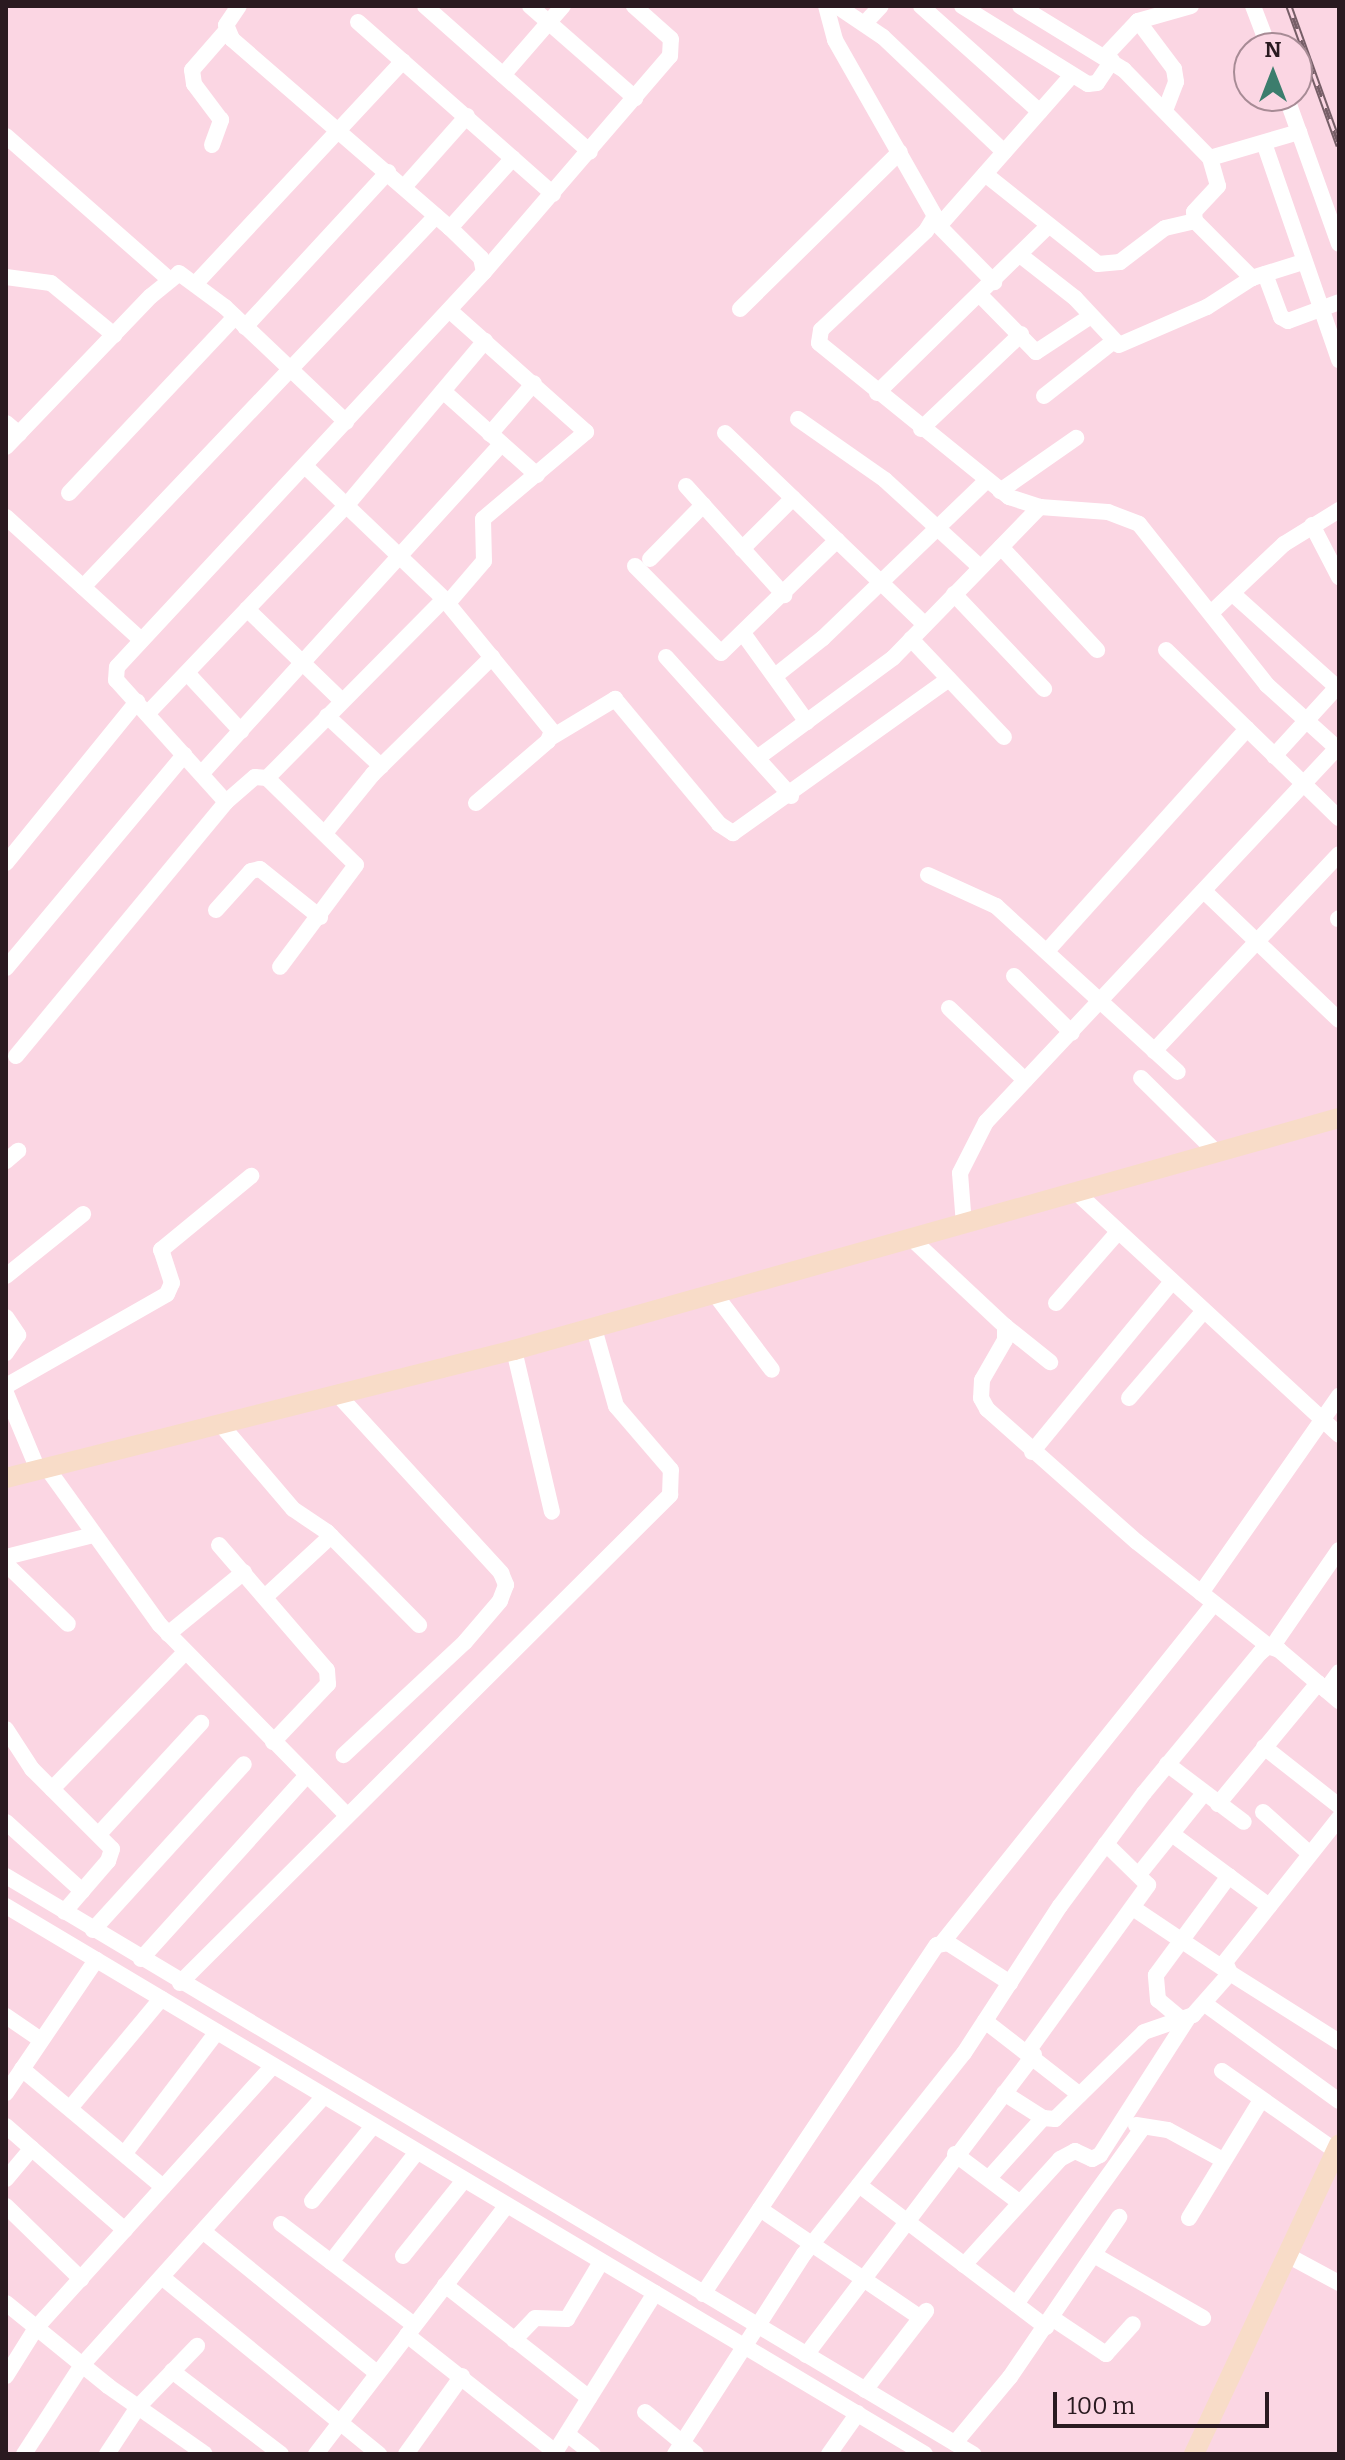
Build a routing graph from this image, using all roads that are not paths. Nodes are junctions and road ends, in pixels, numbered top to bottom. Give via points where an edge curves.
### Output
1 (239, 6) edge
2 (425, 6) edge
3 (530, 6) edge
4 (563, 6) edge
5 (634, 6) edge
6 (826, 6) edge
7 (837, 6) edge
8 (881, 6) edge
9 (921, 6) edge
10 (962, 6) edge
11 (1020, 6) edge
12 (1191, 6) edge
13 (1253, 6) edge
14 (1138, 21) junction
15 (358, 22) dead end
16 (549, 23) junction
17 (865, 23) junction
18 (226, 31) junction
19 (1263, 32) edge
20 (1109, 58) junction
21 (403, 61) junction
22 (503, 75) junction
23 (1072, 75) junction
24 (635, 98) junction
25 (1165, 110) junction
26 (1040, 112) junction
27 (1292, 112) edge
28 (467, 116) junction
29 (340, 130) junction
30 (1299, 132) junction
31 (6, 137) edge
32 (1264, 143) junction
33 (212, 145) dead end
34 (590, 152) junction
35 (900, 152) junction
36 (1004, 152) junction
37 (513, 158) junction
38 (1210, 158) junction
39 (388, 172) junction
40 (985, 174) junction
41 (404, 187) junction
42 (553, 194) junction
43 (436, 216) junction
44 (1195, 221) junction
45 (937, 224) junction
46 (450, 228) junction
47 (1046, 228) junction
48 (1339, 244) edge
49 (1020, 255) junction
50 (1303, 262) junction
51 (484, 272) junction
52 (1258, 276) junction
53 (6, 277) edge
54 (169, 279) junction
55 (197, 282) junction
56 (994, 282) junction
57 (980, 295) junction
58 (1339, 302) edge
59 (740, 309) dead end
60 (449, 310) junction
61 (1320, 310) junction
62 (1091, 316) junction
63 (240, 322) junction
64 (1021, 334) junction
65 (114, 335) junction
66 (485, 341) junction
67 (1114, 341) junction
68 (1339, 360) edge
69 (291, 370) junction
70 (534, 383) junction
71 (443, 391) junction
72 (877, 393) junction
73 (1044, 396) dead end
74 (798, 419) dead end
75 (346, 422) junction
76 (12, 429) edge
77 (921, 429) junction
78 (725, 433) dead end
79 (1076, 438) dead end
80 (496, 439) junction
81 (6, 447) edge
82 (305, 466) junction
83 (537, 475) junction
84 (686, 486) dead end
85 (993, 486) junction
86 (69, 493) dead end
87 (793, 498) junction
88 (703, 505) junction
89 (346, 506) junction
90 (1040, 507) junction
91 (1339, 510) edge
92 (6, 517) edge
93 (1312, 525) junction
94 (936, 526) junction
95 (837, 540) junction
96 (1001, 547) junction
97 (742, 549) junction
98 (400, 559) junction
99 (980, 567) junction
100 (1339, 577) edge
101 (879, 580) junction
102 (83, 587) junction
103 (954, 594) junction
104 (1233, 594) junction
105 (784, 595) junction
106 (446, 601) junction
107 (247, 609) junction
108 (1212, 612) junction
109 (924, 624) junction
110 (745, 636) junction
111 (911, 639) junction
112 (141, 640) junction
113 (1097, 650) dead end
114 (1166, 650) dead end
115 (492, 657) junction
116 (666, 657) dead end
117 (304, 665) junction
118 (188, 674) junction
119 (775, 676) junction
120 (949, 679) junction
121 (1338, 688) edge
122 (1044, 689) dead end
123 (342, 701) junction
124 (142, 708) junction
125 (327, 716) junction
126 (1307, 720) junction
127 (807, 722) junction
128 (1247, 729) junction
129 (241, 731) junction
130 (552, 737) junction
131 (1004, 737) dead end
132 (1338, 748) edge
133 (184, 755) junction
134 (760, 756) junction
135 (1274, 756) junction
136 (381, 766) junction
137 (202, 773) junction
138 (267, 778) junction
139 (1303, 785) junction
140 (791, 796) junction
141 (226, 802) junction
142 (476, 803) dead end
143 (1339, 818) edge
144 (325, 833) junction
145 (1339, 854) edge
146 (6, 863) edge
147 (928, 875) dead end
148 (1205, 892) junction
149 (216, 910) dead end
150 (320, 917) junction
151 (1260, 944) junction
152 (1047, 951) junction
153 (280, 967) dead end
154 (6, 968) edge
155 (1014, 976) dead end
156 (1102, 1000) junction
157 (949, 1008) dead end
158 (1339, 1020) edge
159 (1072, 1033) junction
160 (1154, 1051) junction
161 (16, 1056) dead end
162 (1178, 1072) dead end
163 (1141, 1078) dead end
164 (1025, 1080) junction
165 (1339, 1118) edge
166 (1216, 1152) junction
167 (251, 1176) dead end
168 (1076, 1192) junction
169 (83, 1214) dead end
170 (964, 1225) junction
171 (1118, 1232) junction
172 (913, 1240) junction
173 (6, 1276) edge
174 (1170, 1284) junction
175 (714, 1293) junction
176 (1056, 1303) dead end
177 (1202, 1313) junction
178 (6, 1317) edge
179 (1005, 1326) junction
180 (594, 1328) junction
181 (514, 1350) junction
182 (6, 1353) edge
183 (1050, 1362) dead end
184 (772, 1370) dead end
185 (6, 1386) edge
186 (6, 1393) edge
187 (1339, 1396) edge
188 (340, 1397) junction
189 (1129, 1398) dead end
190 (1320, 1420) junction
191 (223, 1427) junction
192 (1339, 1435) edge
193 (1032, 1452) junction
194 (43, 1469) junction
195 (6, 1478) edge
196 (552, 1512) dead end
197 (93, 1535) junction
198 (331, 1536) junction
199 (219, 1545) dead end
200 (1339, 1550) edge
201 (6, 1557) edge
202 (6, 1564) edge
203 (244, 1572) junction
204 (265, 1597) junction
205 (1208, 1598) junction
206 (68, 1624) dead end
207 (419, 1625) dead end
208 (168, 1634) junction
209 (1270, 1646) junction
210 (185, 1652) junction
211 (1339, 1672) edge
212 (1328, 1691) edge
213 (201, 1723) dead end
214 (6, 1729) edge
215 (273, 1742) junction
216 (1264, 1747) junction
217 (344, 1755) dead end
218 (244, 1764) dead end
219 (1167, 1764) junction
220 (307, 1775) junction
221 (52, 1789) junction
222 (1211, 1798) junction
223 (1339, 1806) edge
224 (1263, 1812) dead end
225 (346, 1814) junction
226 (1339, 1818) edge
227 (6, 1822) edge
228 (1244, 1822) dead end
229 (99, 1834) junction
230 (1172, 1834) junction
231 (1106, 1844) junction
232 (1310, 1854) junction
233 (1140, 1873) junction
234 (6, 1876) edge
235 (1229, 1876) junction
236 (82, 1891) junction
237 (6, 1906) edge
238 (1269, 1906) junction
239 (1133, 1908) junction
240 (64, 1912) junction
241 (93, 1930) junction
242 (1181, 1942) junction
243 (942, 1943) junction
244 (141, 1959) junction
245 (96, 1960) junction
246 (1227, 1971) junction
247 (180, 1983) junction
248 (1010, 1983) junction
249 (161, 1999) junction
250 (1205, 2004) junction
251 (6, 2016) edge
252 (1184, 2019) junction
253 (985, 2021) junction
254 (217, 2032) junction
255 (41, 2040) junction
256 (1339, 2042) edge
257 (1031, 2053) junction
258 (273, 2066) junction
259 (22, 2069) junction
260 (1222, 2071) dead end
261 (6, 2093) edge
262 (1004, 2093) junction
263 (1080, 2095) junction
264 (324, 2096) junction
265 (1261, 2100) junction
266 (1339, 2101) edge
267 (71, 2107) junction
268 (1043, 2118) junction
269 (1123, 2120) junction
270 (6, 2126) edge
271 (373, 2126) junction
272 (1143, 2127) junction
273 (32, 2148) junction
274 (1338, 2148) edge
275 (417, 2152) junction
276 (125, 2153) junction
277 (955, 2154) junction
278 (1223, 2160) junction
279 (989, 2178) junction
280 (6, 2179) edge
281 (464, 2180) junction
282 (859, 2185) junction
283 (163, 2187) junction
284 (312, 2201) dead end
285 (1019, 2202) junction
286 (6, 2206) edge
287 (506, 2206) junction
288 (760, 2209) junction
289 (1119, 2217) dead end
290 (1189, 2218) dead end
291 (905, 2219) junction
292 (281, 2224) dead end
293 (125, 2230) junction
294 (204, 2232) junction
295 (814, 2241) junction
296 (1094, 2255) junction
297 (1287, 2255) junction
298 (403, 2256) dead end
299 (331, 2262) junction
300 (601, 2262) junction
301 (964, 2265) junction
302 (863, 2276) junction
303 (163, 2278) junction
304 (81, 2279) junction
305 (1339, 2283) edge
306 (445, 2285) junction
307 (655, 2293) junction
308 (703, 2294) junction
309 (6, 2303) edge
310 (1016, 2304) junction
311 (1203, 2318) dead end
312 (1049, 2323) junction
313 (1133, 2324) dead end
314 (36, 2328) junction
315 (410, 2330) junction
316 (751, 2336) junction
317 (514, 2340) junction
318 (197, 2346) dead end
319 (806, 2355) junction
320 (82, 2365) junction
321 (172, 2371) junction
322 (377, 2373) junction
323 (6, 2376) edge
324 (462, 2376) junction
325 (865, 2390) junction
326 (589, 2398) junction
327 (138, 2407) junction
328 (645, 2412) dead end
329 (858, 2413) junction
330 (339, 2423) junction
331 (567, 2434) junction
332 (955, 2443) junction
333 (678, 2448) edge
334 (914, 2451) edge
335 (555, 2453) edge
336 (24, 2454) edge
337 (107, 2454) edge
338 (205, 2454) edge
339 (281, 2454) edge
340 (316, 2454) edge
341 (379, 2454) edge
342 (406, 2454) edge
343 (593, 2454) edge
344 (696, 2454) edge
345 (829, 2454) edge
346 (973, 2454) edge
347 (1194, 2454) edge

1 - 18 street
2 - 22 street
3 - 16 street
4 - 16 street
5 - 24 street via 667,35 673,48
6 - 35 street via 835,40
7 - 17 street
8 - 17 street
9 - 26 street
10 - 23 street
11 - 20 street
12 - 14 street
13 - 19 street
14 - 20 street
14 - 25 street via 1176,75
15 - 21 street
16 - 22 street
16 - 24 street
17 - 36 street
18 - 29 street
18 - 33 street via 192,70 194,84 221,120
20 - 23 street via 1097,83
20 - 25 street
21 - 28 street
21 - 29 street
22 - 34 street
23 - 26 street
24 - 34 street
25 - 38 street
26 - 36 street
27 - 30 street
28 - 37 street
28 - 41 street
29 - 39 street
29 - 55 street
30 - 32 street
30 - 48 street
31 - 54 street
32 - 38 street
32 - 50 street
34 - 42 street
35 - 45 street
35 - 59 street
36 - 40 street
37 - 42 street
37 - 46 street
38 - 44 street via 1218,186 1194,212
39 - 41 street
39 - 63 street
40 - 45 street
40 - 47 street
41 - 43 street
42 - 51 street
43 - 46 street
43 - 69 street
44 - 47 street via 1165,228 1126,258 1106,264 1091,261
44 - 52 street
45 - 56 street
45 - 72 street via 819,337 824,349
46 - 51 street via 481,258
47 - 49 street
49 - 56 street
49 - 62 street
50 - 52 street
50 - 61 street
51 - 60 street
52 - 61 street via 1281,317 1296,320
52 - 67 street via 1133,343
53 - 65 street via 51,283
54 - 55 street via 179,273
54 - 65 street
55 - 63 street
56 - 57 street
57 - 64 street
57 - 72 street
58 - 61 street
60 - 66 street
60 - 75 street
61 - 68 street
62 - 64 street via 1041,351
62 - 67 street
63 - 69 street
63 - 86 street
64 - 77 street
65 - 76 street
66 - 70 street
66 - 71 street
67 - 73 street
69 - 75 street
69 - 102 street
70 - 80 street
70 - 83 street via 586,432
71 - 80 street
71 - 89 street
72 - 77 street
74 - 94 street via 868,466
75 - 82 street
76 - 81 street
77 - 85 street
78 - 87 street
79 - 85 street
80 - 83 street
80 - 98 street
82 - 89 street
82 - 112 street
83 - 106 street via 483,519 484,561
84 - 88 street
85 - 90 street
85 - 94 street
87 - 95 street
87 - 97 street
88 - 97 street
88 - 110 street via 642,562 715,650 727,652
89 - 98 street
89 - 107 street
90 - 96 street
90 - 108 street via 1126,516 1146,531
91 - 93 street
92 - 102 street
93 - 100 street
93 - 104 street via 1284,544
94 - 99 street
94 - 101 street
95 - 101 street
95 - 105 street
96 - 99 street
96 - 113 street
97 - 105 street
98 - 106 street
98 - 117 street
99 - 103 street
101 - 109 street
101 - 119 street via 823,638
102 - 112 street
103 - 109 street
103 - 122 street
104 - 108 street
104 - 121 street
105 - 110 street
106 - 115 street
106 - 123 street
107 - 117 street
107 - 118 street
108 - 126 street via 1267,685
109 - 111 street
110 - 119 street
111 - 120 street
111 - 127 street via 878,671
112 - 124 street via 114,674
114 - 128 street
115 - 130 street
115 - 136 street
116 - 134 street
117 - 123 street
117 - 129 street
118 - 124 street
118 - 129 street
119 - 127 street
120 - 131 street
120 - 140 street
121 - 126 street
123 - 125 street
124 - 133 street
124 - 146 street
125 - 136 street
125 - 138 street
126 - 132 street
126 - 135 street
127 - 134 street
128 - 135 street
128 - 152 street
129 - 137 street
130 - 140 street via 615,699 726,831 741,831
130 - 142 street
132 - 139 street
133 - 137 street
133 - 154 street
134 - 140 street
135 - 139 street
136 - 144 street
137 - 141 street
138 - 141 street via 255,777
138 - 144 street
139 - 143 street
139 - 148 street
141 - 161 street
144 - 150 street via 354,860 356,871
145 - 151 street
147 - 152 street via 996,906
148 - 151 street
148 - 156 street
149 - 150 street via 251,871 260,869
150 - 153 street
151 - 158 street
151 - 160 street
152 - 156 street
155 - 159 street
156 - 159 street
156 - 160 street
157 - 164 street
159 - 164 street
160 - 162 street
163 - 166 street
164 - 170 street via 986,1122 965,1155 959,1191
165 - 166 main road
166 - 168 main road
167 - 185 street via 161,1250 172,1283 167,1294
168 - 170 main road
168 - 171 street
169 - 173 street
170 - 172 main road
171 - 174 street
171 - 176 street
172 - 175 main road
172 - 179 street
174 - 177 street
174 - 193 street
175 - 180 main road
175 - 184 street
177 - 189 street
177 - 190 street
178 - 182 street via 18,1335
179 - 183 street
179 - 193 street via 1005,1340 982,1380 981,1398 1000,1425
180 - 181 main road
180 - 225 street via 616,1406 671,1470 670,1495
181 - 188 main road
181 - 196 street
186 - 194 street
187 - 190 street
188 - 191 main road
188 - 217 street via 501,1573 506,1585 500,1601 465,1642
190 - 192 street
190 - 205 street
191 - 194 main road
191 - 198 street via 293,1509
193 - 205 street
194 - 195 main road
194 - 197 street
197 - 201 street
197 - 208 street
198 - 204 street
198 - 207 street
199 - 203 street
200 - 209 street
202 - 206 street
203 - 204 street
203 - 208 street
204 - 215 street via 329,1678
205 - 209 street
205 - 243 street
208 - 210 street
209 - 212 street
209 - 219 street
210 - 215 street
210 - 221 street
211 - 212 street
212 - 216 street
213 - 229 street
214 - 221 street
215 - 220 street
216 - 222 street
216 - 223 street
218 - 241 street
219 - 222 street
219 - 231 street
220 - 225 street
220 - 244 street
221 - 229 street
222 - 228 street
222 - 230 street
224 - 232 street
225 - 247 street
226 - 232 street
227 - 236 street
229 - 236 street via 113,1854
230 - 233 street
230 - 235 street
231 - 233 street
231 - 248 street
232 - 238 street
233 - 239 street via 1148,1885
234 - 240 street
235 - 238 street
235 - 242 street
236 - 240 street
237 - 245 street
238 - 246 street via 1225,1962
239 - 242 street
239 - 257 street
240 - 241 street
241 - 244 street
242 - 246 street
242 - 252 street via 1154,1982 1158,2000
243 - 248 street
243 - 288 street
244 - 247 street
245 - 249 street
245 - 255 street
246 - 250 street
246 - 256 street
247 - 308 street
248 - 253 street
249 - 254 street
249 - 267 street
250 - 252 street
250 - 266 street
251 - 255 street
252 - 263 street via 1144,2032
252 - 269 street
253 - 257 street
253 - 282 street
254 - 258 street
254 - 276 street
255 - 259 street
257 - 262 street
257 - 263 street
258 - 264 street
258 - 283 street
259 - 261 street
259 - 267 street
260 - 265 street
262 - 268 street
262 - 277 street
263 - 268 street via 1055,2119
264 - 271 street
264 - 294 street
265 - 274 street
265 - 278 street
267 - 276 street
268 - 279 street
269 - 272 street
269 - 285 street via 1100,2155 1092,2159 1069,2152
270 - 273 street
271 - 275 street
271 - 284 street
272 - 278 street via 1168,2130
272 - 310 street
273 - 280 street
273 - 293 street
274 - 297 main road
275 - 281 street
275 - 299 street
276 - 283 street
277 - 279 street
277 - 291 street
278 - 290 street
279 - 285 street
281 - 287 street
281 - 298 street
282 - 291 street
282 - 295 street
283 - 293 street
285 - 301 street
286 - 304 street
287 - 300 street
287 - 306 street
288 - 295 street
288 - 308 street
289 - 296 street
291 - 301 street
291 - 302 street
292 - 299 street
293 - 304 street
294 - 303 street
294 - 322 street
295 - 302 street
295 - 316 street
296 - 311 street
296 - 312 street
297 - 305 street
297 - 347 main road
299 - 315 street
300 - 307 street
300 - 317 street via 567,2319 535,2318
301 - 310 street
302 - 319 street
302 - 325 street via 923,2314
303 - 320 street
303 - 330 street
304 - 314 street
306 - 315 street
306 - 317 street
307 - 316 street
307 - 326 street
308 - 316 street
309 - 314 street
310 - 312 street
312 - 313 street via 1106,2354
312 - 332 street
314 - 320 street
314 - 323 street
315 - 322 street
315 - 324 street
316 - 319 street
316 - 329 street
316 - 333 street
317 - 326 street
318 - 321 street
319 - 325 street
320 - 327 street
320 - 336 street
321 - 327 street
321 - 339 street
322 - 330 street
324 - 335 street
324 - 342 street
325 - 332 street
326 - 331 street
327 - 337 street
327 - 338 street
328 - 333 street
329 - 334 street
329 - 345 street
330 - 340 street
330 - 341 street
331 - 335 street
331 - 343 street
332 - 346 street
333 - 344 street

